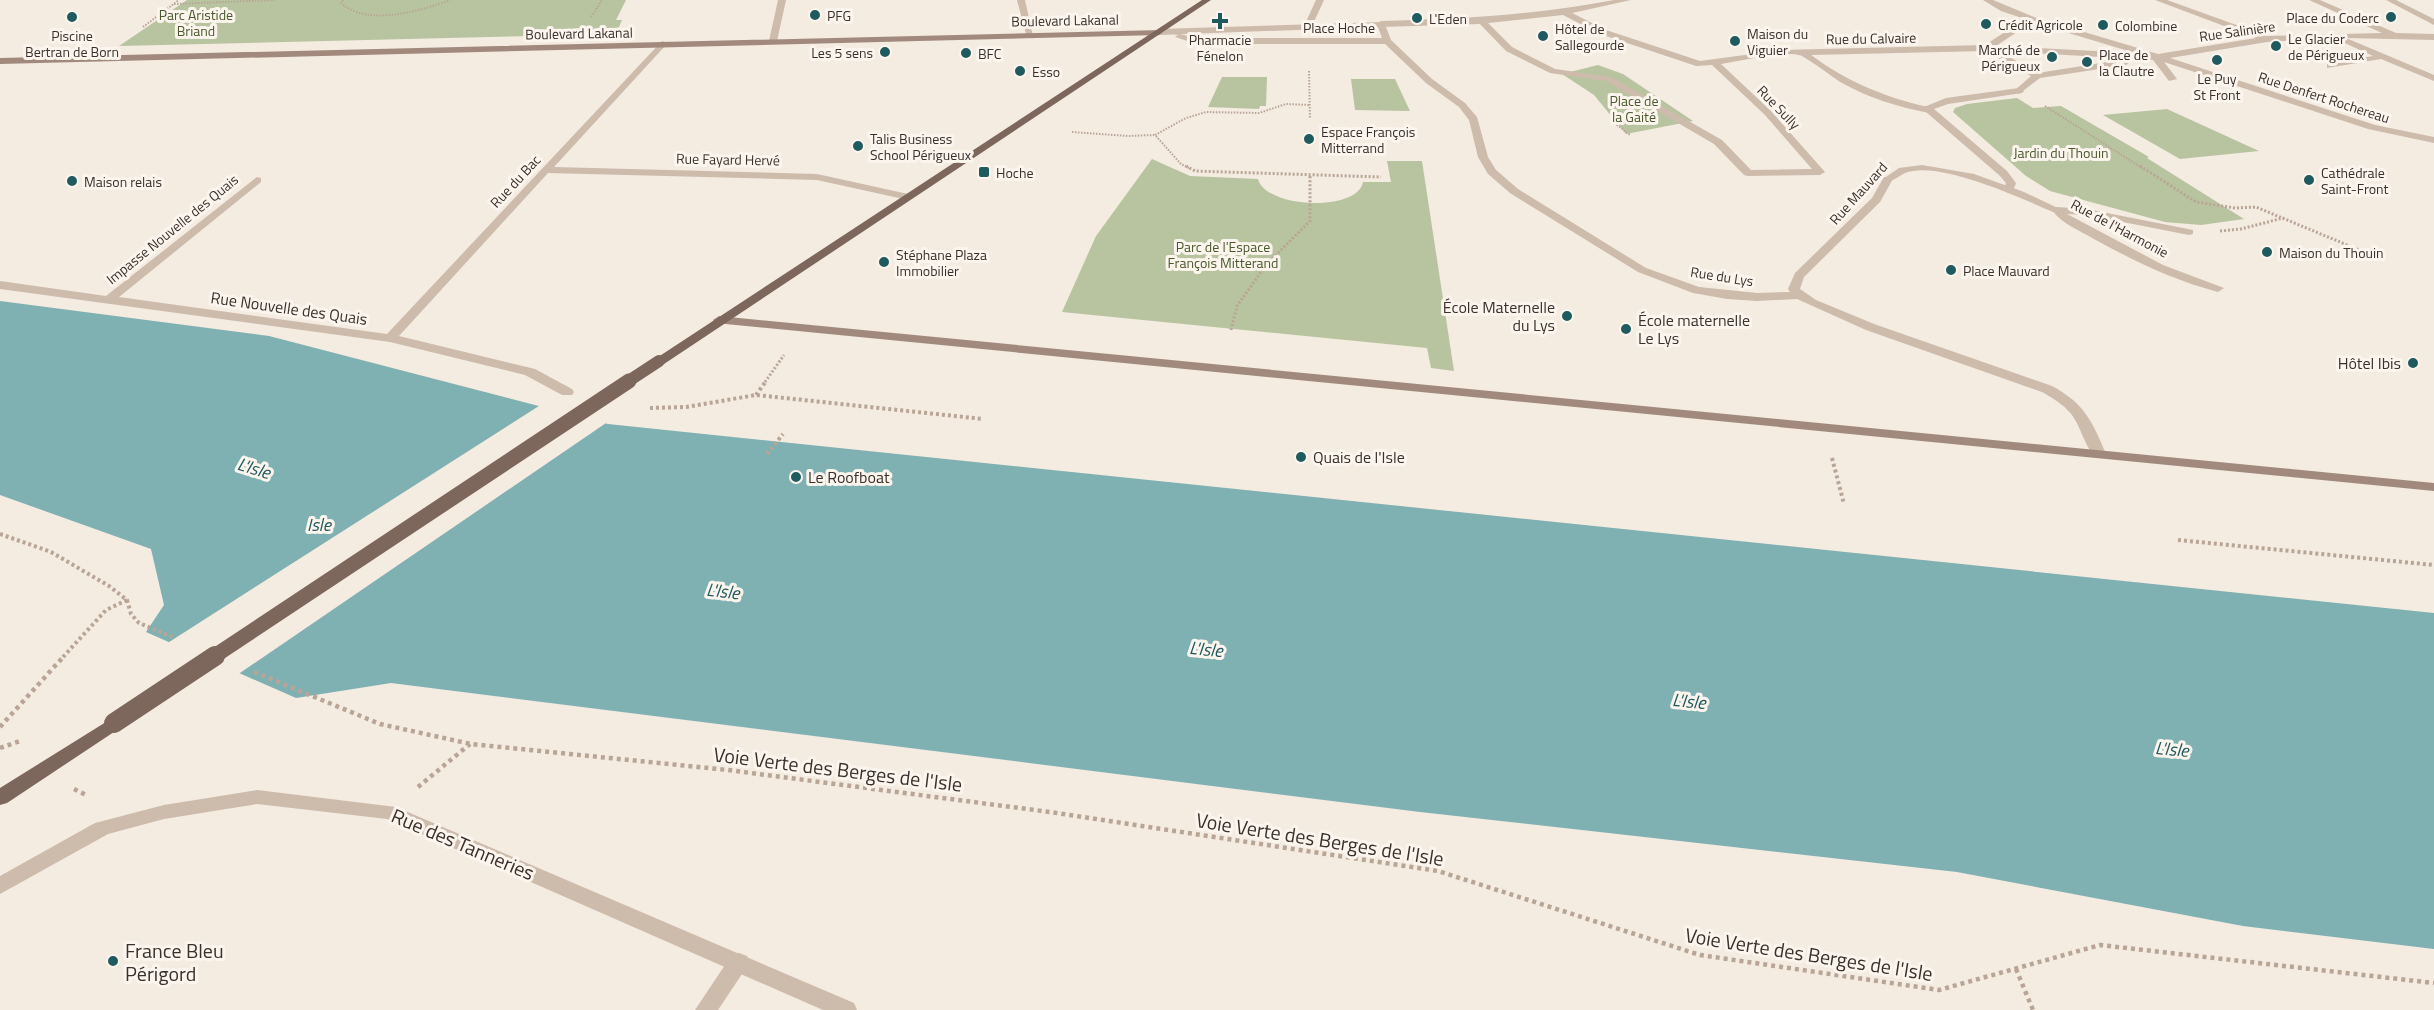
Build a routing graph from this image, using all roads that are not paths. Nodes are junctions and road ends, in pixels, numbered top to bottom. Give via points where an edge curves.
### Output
1 (782, 0) edge
2 (1021, 0) edge
3 (1207, 0) edge
4 (1320, 0) edge
5 (1565, 0) edge
6 (1627, 0) edge
7 (1987, 0) edge
8 (2159, 0) edge
9 (2313, 0) edge
10 (2390, 0) edge
11 (1584, 8) junction
12 (1564, 12) junction
13 (2031, 19) junction
14 (1482, 21) junction
15 (2434, 22) edge
16 (1381, 24) junction
17 (1308, 26) junction
18 (1159, 32) junction
19 (1030, 34) junction
20 (2394, 35) junction
21 (2332, 36) junction
22 (2434, 38) edge
23 (2267, 39) junction
24 (773, 41) junction
25 (1388, 41) junction
26 (662, 44) junction
27 (1987, 48) junction
28 (1803, 53) junction
29 (2380, 56) junction
30 (2156, 57) junction
31 (0, 61) edge
32 (1715, 63) junction
33 (2330, 66) dead end
34 (2037, 76) junction
35 (2434, 78) edge
36 (2172, 79) dead end
37 (1929, 110) junction
38 (2434, 140) edge
39 (546, 170) junction
40 (257, 180) dead end
41 (2009, 189) junction
42 (908, 197) junction
43 (2057, 210) junction
44 (2189, 232) road end
45 (0, 285) edge
46 (2218, 288) dead end
47 (1799, 295) junction
48 (107, 301) junction
49 (719, 320) junction
50 (390, 338) junction
51 (567, 392) dead end
52 (2099, 454) junction
53 (2434, 487) edge
54 (0, 798) edge
55 (0, 886) edge
56 (739, 962) junction
57 (706, 1010) edge
58 (846, 1010) edge

1 - 24 street
2 - 19 street
3 - 18 main road
4 - 17 street
5 - 11 street
6 - 11 street
7 - 13 street
8 - 23 street
9 - 20 street
10 - 15 street
11 - 12 street
12 - 14 street
12 - 32 street, Rue du Calvaire via 1604,32 1700,64
13 - 27 street
13 - 30 street
14 - 16 street
14 - 32 street, Rue Sully via 1509,49 1553,71 1608,79 1718,142 1748,172 1820,172 1768,113
16 - 17 street, Place Hoche
16 - 25 street, Place Hoche
17 - 18 street, Place Hoche
18 - 19 main road, Boulevard Lakanal
18 - 25 street, Place Hoche via 1197,41
18 - 42 main road
19 - 24 main road, Boulevard Lakanal
20 - 21 street, Rue Salinière
20 - 22 street
21 - 23 street, Rue Salinière
21 - 29 street
23 - 30 street, Rue Salinière
24 - 26 main road, Boulevard Lakanal
25 - 47 street, Rue du Lys via 1474,119 1483,157 1492,172 1547,212 1642,270 1697,290 1757,297
26 - 31 main road, Boulevard Lakanal
26 - 39 street, Rue du Bac
27 - 28 street, Rue du Calvaire
27 - 30 street, Rue du Calvaire
27 - 34 street
28 - 32 street, Rue du Calvaire
28 - 37 street via 1829,73 1860,89 1904,106
29 - 33 street
29 - 35 street
30 - 34 street
30 - 36 street
30 - 38 street, Rue Denfert Rochereau via 2378,129
34 - 37 street via 2019,91 1946,101 1932,105
37 - 41 street via 2003,173 2011,183
39 - 42 street, Rue Fayard Hervé via 817,177
39 - 50 street, Rue du Bac
40 - 48 street, Impasse Nouvelle des Quais
41 - 43 street, Rue de l'Harmonie
41 - 47 street, Rue Mauvard via 1929,167 1896,171 1876,200 1798,276 1794,289
42 - 49 main road
43 - 44 street
43 - 46 street, Rue de l'Harmonie via 2066,219 2160,267
45 - 48 street, Rue Nouvelle des Quais
47 - 52 street, Rue du Lys via 1870,327 2047,389 2068,400 2080,411
48 - 50 street, Rue Nouvelle des Quais
49 - 52 main road
49 - 54 main road, bridge
50 - 51 street, Rue Nouvelle des Quais via 530,372
52 - 53 main road
55 - 56 street, Rue des Tanneries via 102,828 164,812 257,797 389,812
56 - 57 street
56 - 58 street, Rue des Tanneries

